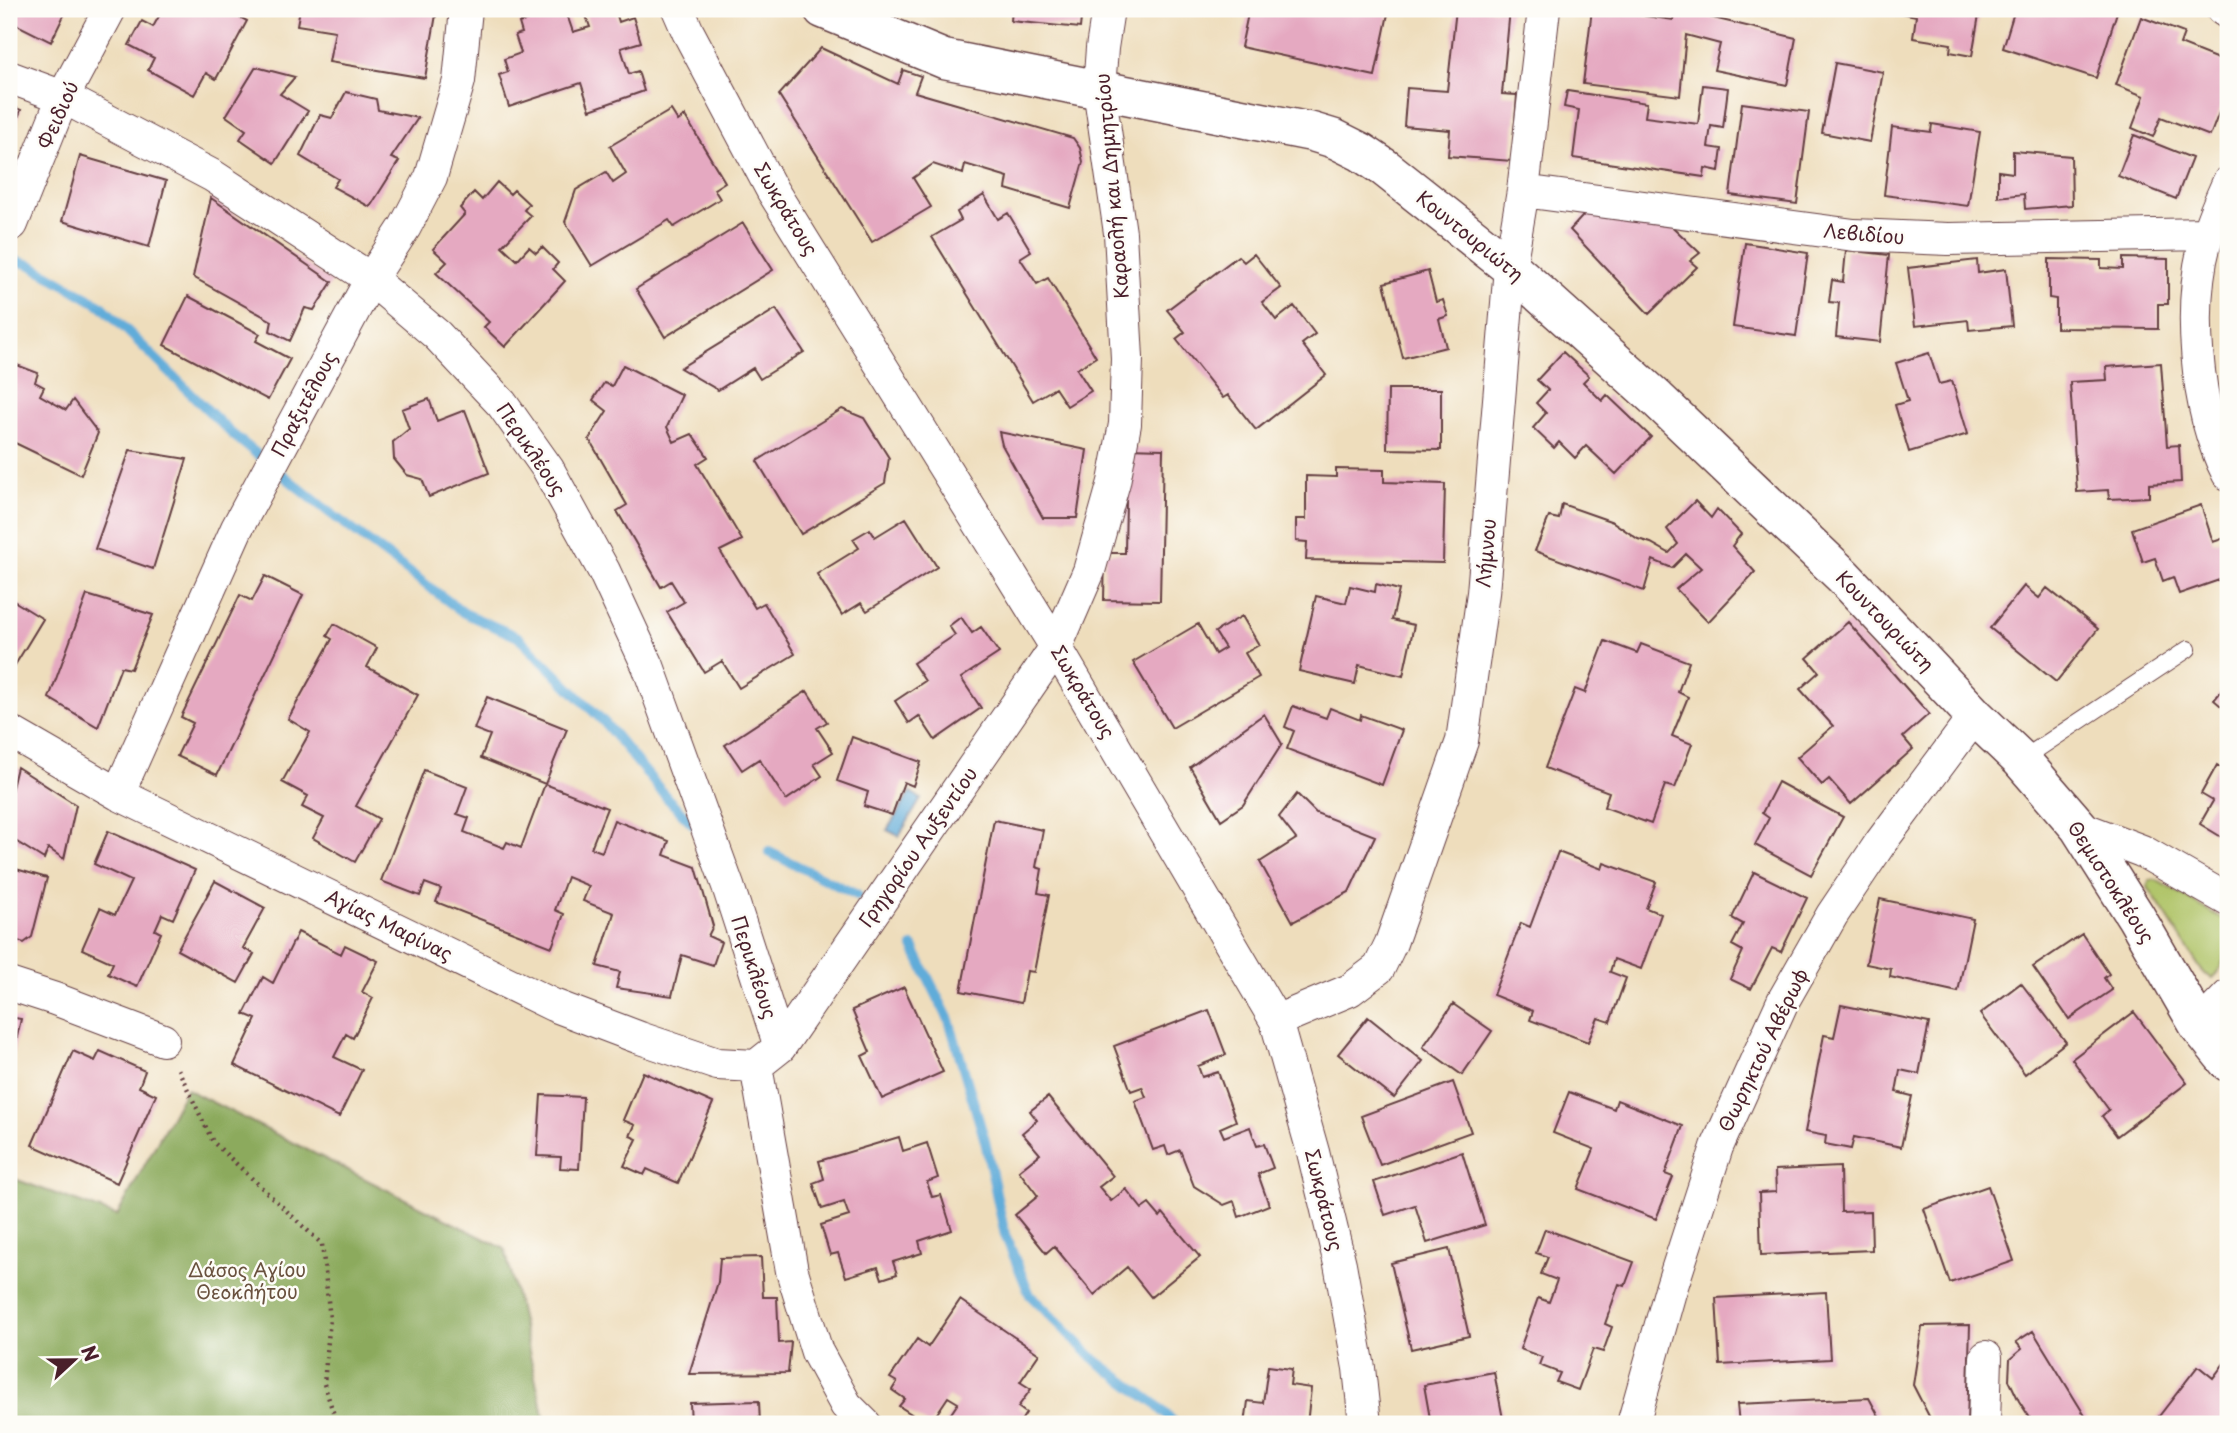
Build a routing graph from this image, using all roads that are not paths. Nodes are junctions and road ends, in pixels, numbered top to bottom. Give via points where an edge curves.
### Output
1 (110, 9) edge
2 (466, 9) edge
3 (678, 9) edge
4 (823, 9) edge
5 (1108, 9) edge
6 (1544, 9) edge
7 (2222, 9) edge
8 (2228, 13) edge
9 (9, 78) edge
10 (1099, 89) junction
11 (64, 97) junction
12 (2228, 183) edge
13 (1523, 191) junction
14 (12, 224) dead end
15 (2207, 234) junction
16 (1510, 267) junction
17 (370, 279) junction
18 (2228, 474) edge
19 (1056, 647) junction
20 (2188, 649) dead end
21 (1975, 716) junction
22 (9, 732) edge
23 (2021, 760) junction
24 (118, 794) junction
25 (2078, 827) junction
26 (2228, 900) edge
27 (9, 985) edge
28 (2228, 996) edge
29 (1276, 1021) junction
30 (2199, 1026) junction
31 (163, 1040) road end
32 (780, 1047) junction
33 (2228, 1062) edge
34 (756, 1066) junction
35 (1986, 1357) dead end
36 (865, 1424) edge
37 (1365, 1424) edge
38 (1633, 1424) edge
39 (1984, 1424) edge

1 - 11 street, Φειδιού
2 - 17 street, Πραξιτέλους via 459,81 431,177
3 - 19 street, Σωκράτους via 772,190
4 - 10 street, Κουντουριώτη via 944,59
5 - 10 street, Καραολή και Δημητρίου
6 - 13 street, Λήμνου
7 - 8 street
9 - 11 street, Περικλέους
10 - 16 street, Κουντουριώτη via 1335,139 1385,167
10 - 19 street, Καραολή και Δημητρίου via 1120,233 1125,424 1089,571
11 - 14 street, Φειδιού
11 - 17 street, Περικλέους via 213,176
12 - 15 street
13 - 15 street, Λεβιδίου via 1854,235 1948,239
13 - 16 street, Λήμνου
15 - 18 street via 2196,295 2197,356 2206,411
16 - 21 street, Κουντουριώτη via 1657,398 1843,576
16 - 29 street, Λήμνου via 1483,593 1462,741 1379,968 1350,990
17 - 24 street, Πραξιτέλους via 237,528
17 - 32 street, Περικλέους via 437,335 502,404 548,469 604,572 648,666 728,886
19 - 29 street, Σωκράτους
19 - 32 street, Γρηγορίου Αυξεντίου
20 - 23 lane
21 - 23 street, Θεμιστοκλέους
21 - 38 street, Θωρηκτού Αβέρωφ via 1881,842 1783,1001 1717,1147
22 - 24 street, Αγίας Μαρίνας
23 - 25 street, Θεμιστοκλέους
24 - 34 street, Αγίας Μαρίνας via 553,1005 718,1064
25 - 26 street via 2142,851
25 - 30 street, Θεμιστοκλέους
27 - 31 street
28 - 30 street
29 - 37 street, Σωκράτους via 1340,1264
30 - 33 street, Θεμιστοκλέους
32 - 34 street
34 - 36 street via 792,1271 817,1352 846,1405
35 - 39 street

